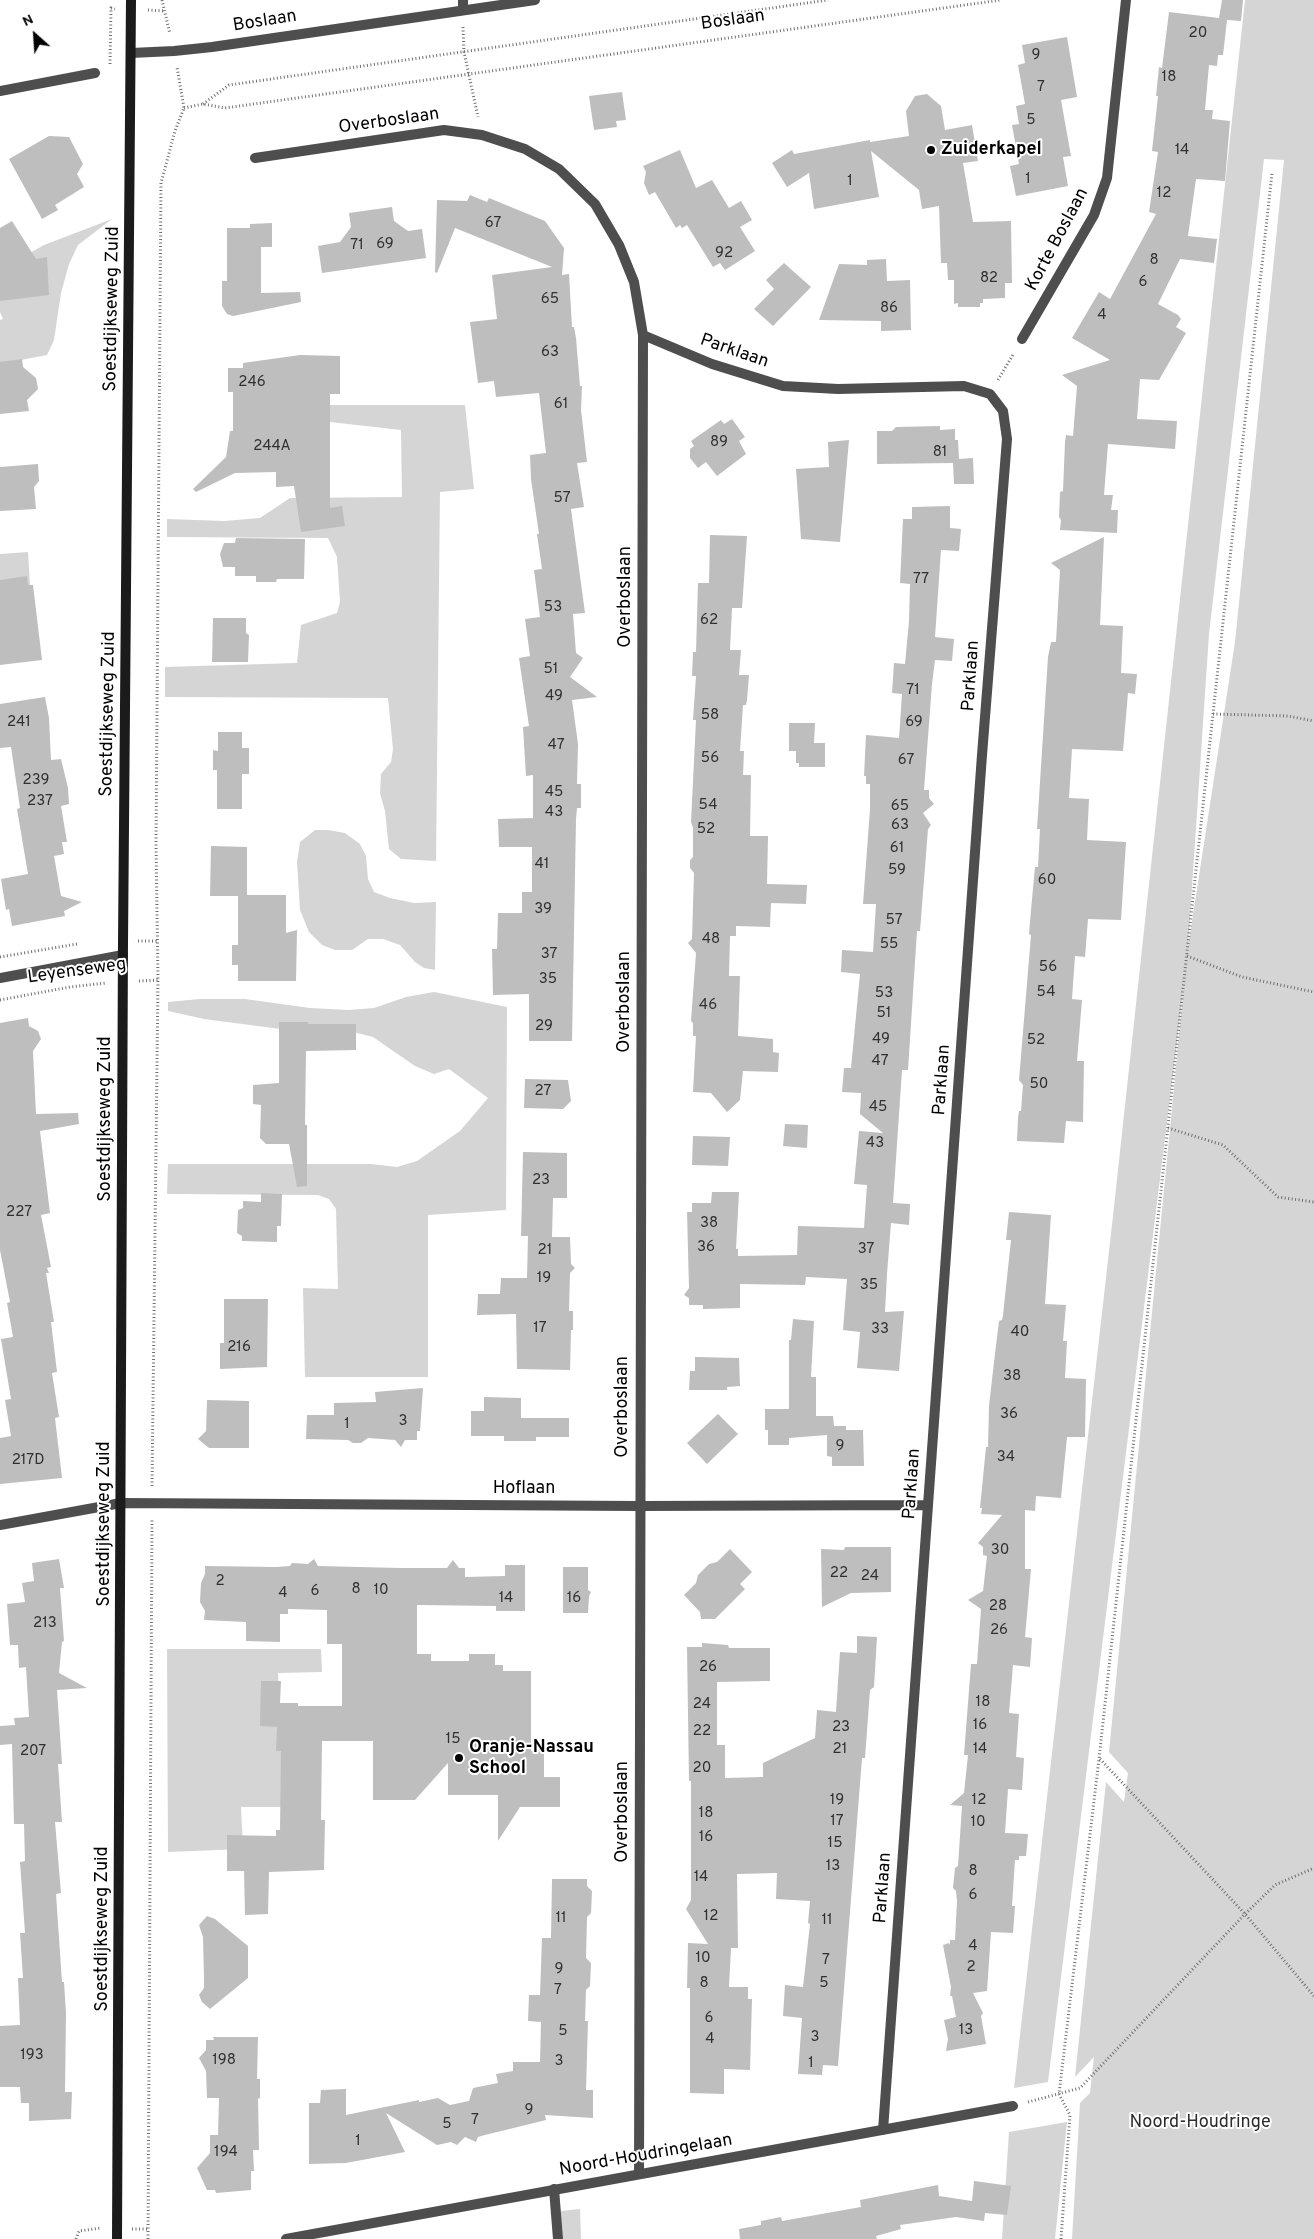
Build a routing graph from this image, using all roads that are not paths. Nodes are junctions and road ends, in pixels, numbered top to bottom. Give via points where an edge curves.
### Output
1 (132, 0) edge
2 (535, 0) edge
3 (1126, 0) edge
4 (463, 5) edge
5 (132, 53) junction
6 (95, 73) dead end
7 (0, 91) edge
8 (255, 158) dead end
9 (644, 335) junction
10 (1022, 339) road end
11 (123, 956) junction
12 (0, 978) edge
13 (121, 1503) junction
14 (928, 1504) junction
15 (639, 1506) junction
16 (0, 1525) edge
17 (1013, 2106) road end
18 (884, 2130) junction
19 (639, 2174) junction
20 (554, 2190) junction
21 (117, 2239) edge
22 (286, 2239) edge
23 (558, 2239) edge

1 - 5 main road, Soestdijkseweg Zuid
2 - 4 street, Boslaan
3 - 10 street, Korte Boslaan via 1107,178 1094,215
4 - 5 street, Boslaan via 212,47
5 - 11 main road, Soestdijkseweg Zuid
6 - 7 street
8 - 9 street, Overboslaan via 444,130 482,135 525,149 559,169 595,204 619,245 634,282
9 - 14 street, Parklaan via 712,364 784,386 838,389 964,386 990,394 1003,411 1007,439
9 - 15 street, Overboslaan
11 - 12 street, Leyenseweg
11 - 13 main road, Soestdijkseweg Zuid
13 - 15 street, Hoflaan
13 - 16 street, Hoflaan
13 - 21 main road, Soestdijkseweg Zuid
14 - 15 street, Hoflaan
14 - 18 street, Parklaan
15 - 19 street, Overboslaan
17 - 18 street, Noord-Houdringelaan
18 - 19 street, Noord-Houdringelaan
19 - 20 street, Noord-Houdringelaan
20 - 22 street, Noord-Houdringelaan
20 - 23 street

